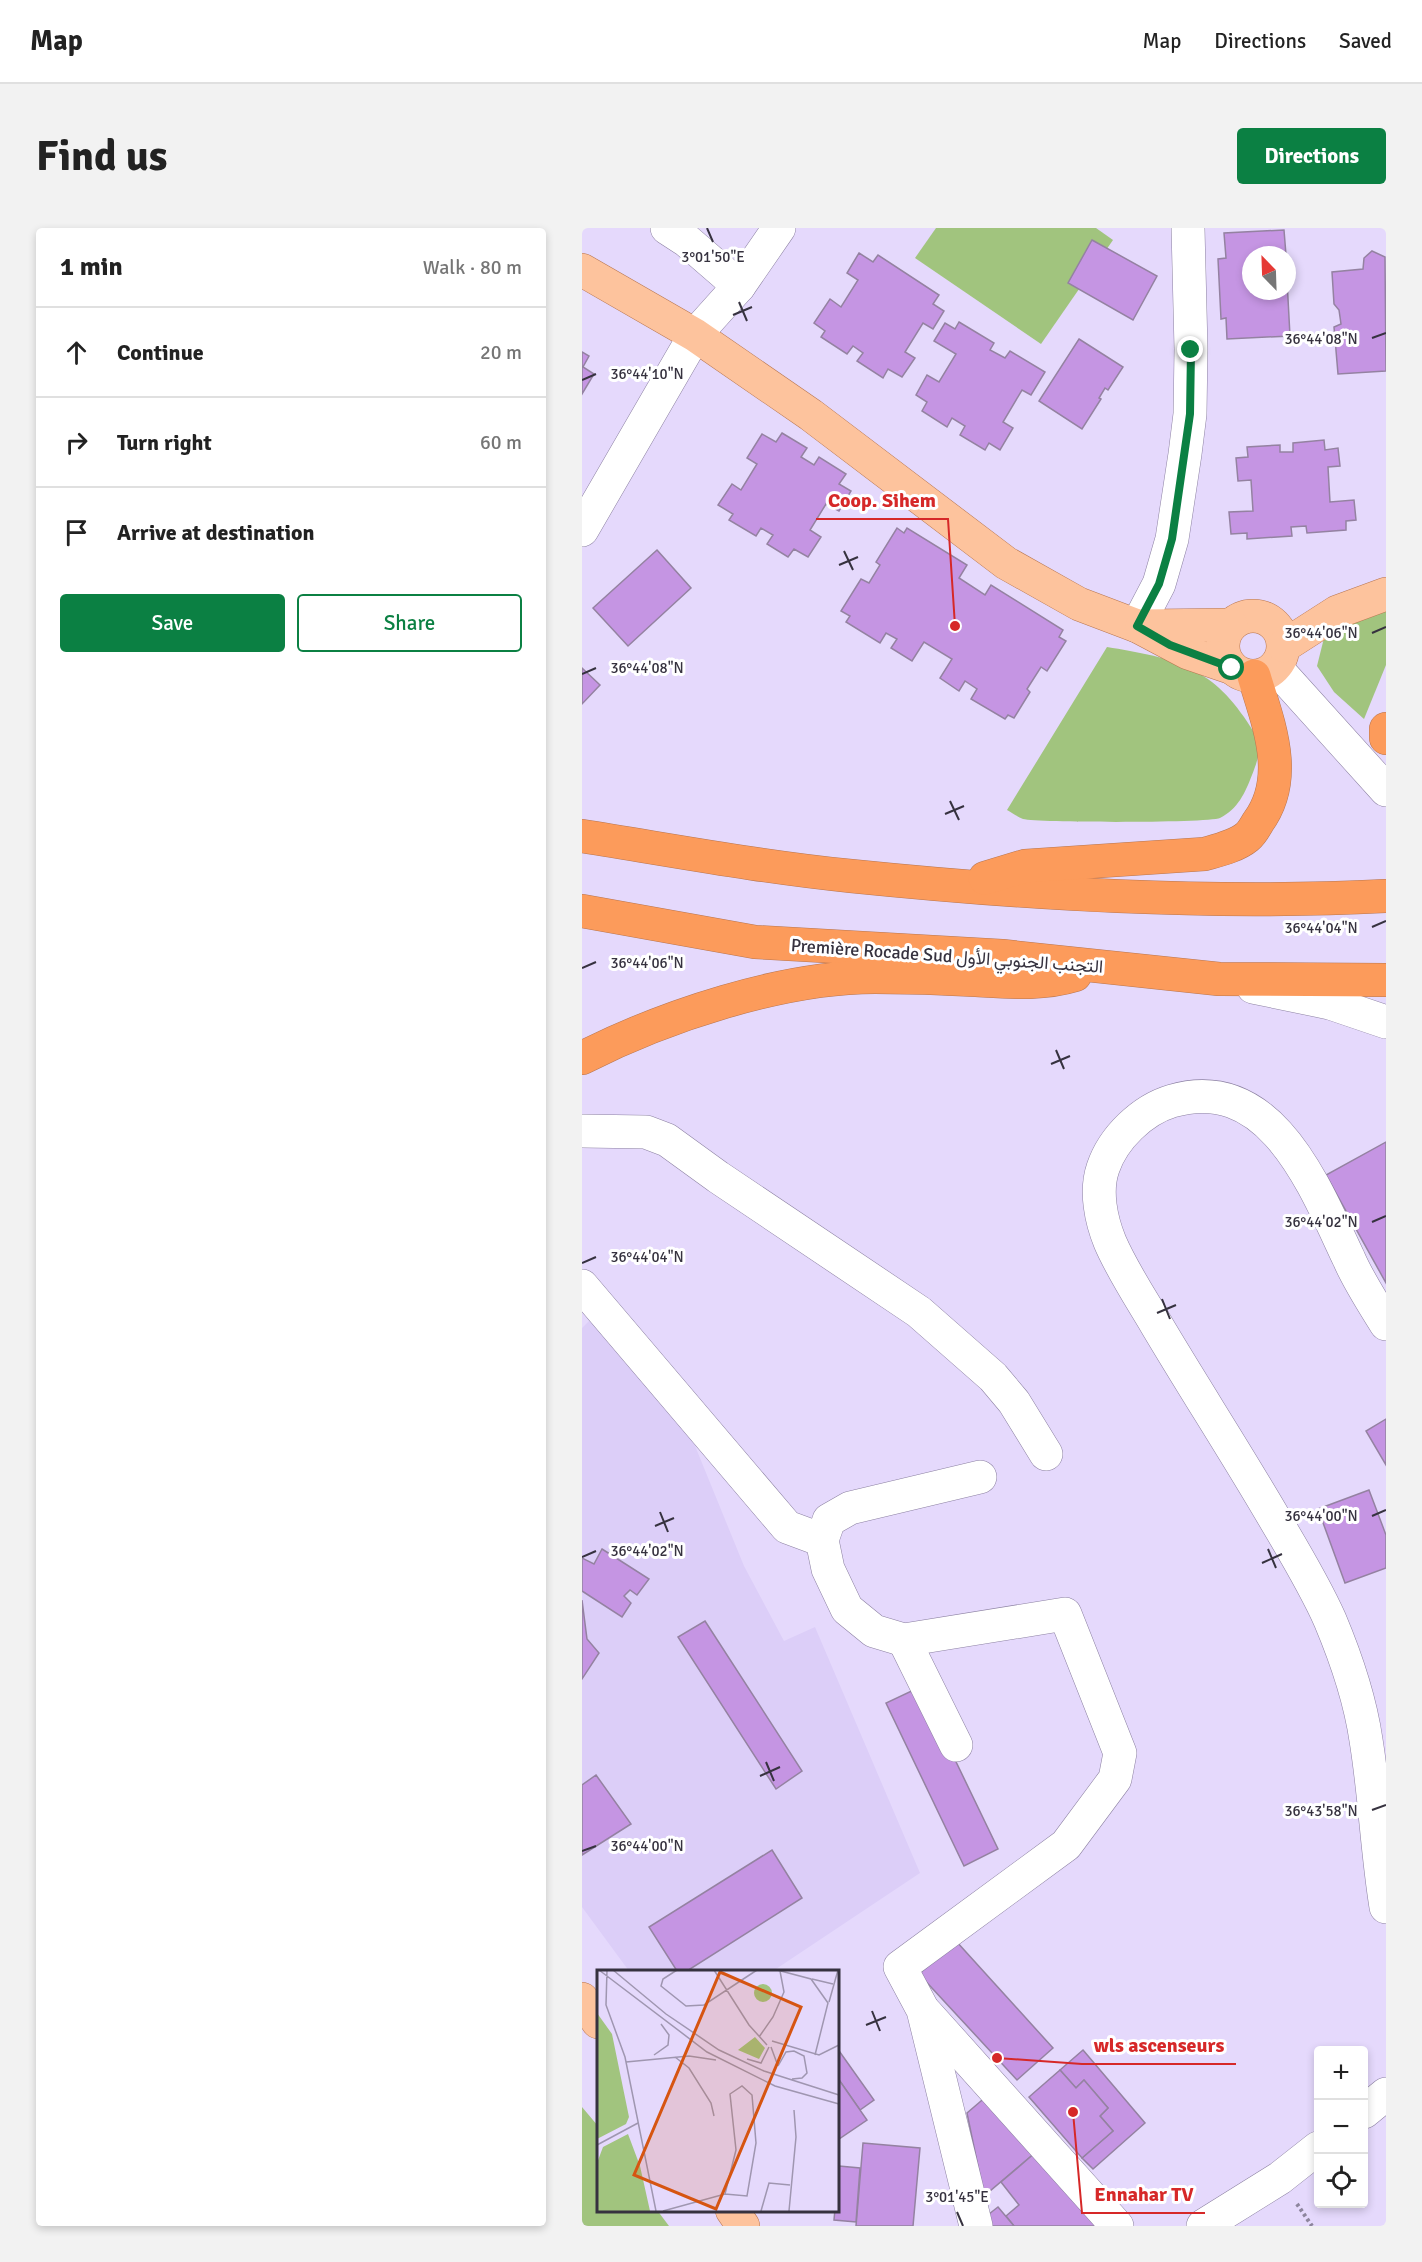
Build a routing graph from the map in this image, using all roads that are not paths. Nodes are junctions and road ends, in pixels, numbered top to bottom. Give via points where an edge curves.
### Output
1 (667, 228) edge
2 (779, 228) edge
3 (1188, 228) edge
4 (582, 270) edge
5 (739, 286) junction
6 (695, 336) junction
7 (582, 530) edge
8 (1386, 594) edge
9 (1337, 612) junction
10 (1262, 617) junction
11 (1137, 626) junction
12 (1231, 626) junction
13 (1261, 664) junction
14 (1386, 729) edge
15 (1386, 738) edge
16 (1386, 790) edge
17 (582, 836) edge
18 (969, 885) junction
19 (1386, 896) edge
20 (582, 911) edge
21 (1102, 967) junction
22 (1219, 979) junction
23 (1386, 980) edge
24 (1386, 1022) edge
25 (582, 1058) edge
26 (582, 1131) edge
27 (582, 1286) edge
28 (1386, 1324) edge
29 (1046, 1454) dead end
30 (980, 1477) dead end
31 (822, 1540) junction
32 (904, 1640) junction
33 (956, 1745) dead end
34 (1386, 1907) edge
35 (582, 1999) edge
36 (923, 2010) junction
37 (597, 2021) edge
38 (1314, 2151) edge
39 (733, 2211) edge
40 (743, 2226) edge
41 (976, 2226) edge
42 (1117, 2226) edge
43 (1203, 2226) edge

1 - 5 street
2 - 5 street
3 - 11 street via 1191,350 1185,454 1172,539 1159,584
4 - 6 main road
5 - 6 street
6 - 7 street
6 - 11 main road via 811,414 1006,563 1079,604
8 - 9 main road
9 - 10 main road
9 - 13 main road
10 - 12 main road via 1245,617
10 - 13 main road via 1277,628
11 - 12 main road
11 - 13 main road via 1170,645
12 - 13 main road via 1223,642 1226,661
13 - 16 street
13 - 18 highway via 1276,756 1275,783 1266,812 1248,837 1205,854 1025,866
14 - 15 highway
17 - 18 highway via 851,876
18 - 19 highway via 1298,901
20 - 21 highway, Première Rocade Sud التجنب الجنوبي الأول via 755,942 1002,956
21 - 22 highway, Première Rocade Sud التجنب الجنوبي الأول
21 - 25 highway via 1028,983 833,977 709,1007 618,1040
22 - 23 highway, Première Rocade Sud التجنب الجنوبي الأول
22 - 24 street via 1330,1003
26 - 29 street via 646,1132 667,1140 919,1312 993,1377 1014,1402
27 - 31 street via 787,1527
28 - 34 street via 1284,1139 1256,1113 1221,1098 1191,1096 1148,1112 1127,1129 1114,1147 1102,1169 1099,1189 1101,1214 1110,1241 1319,1596 1346,1663 1366,1737
30 - 31 street via 850,1508 829,1520
31 - 32 street via 828,1569 847,1609 874,1631
32 - 33 street
32 - 36 street via 1065,1614 1120,1753 1114,1779 1066,1845 900,1966
35 - 37 main road
36 - 41 street
36 - 42 street
38 - 43 street via 1280,2178
39 - 40 main road

